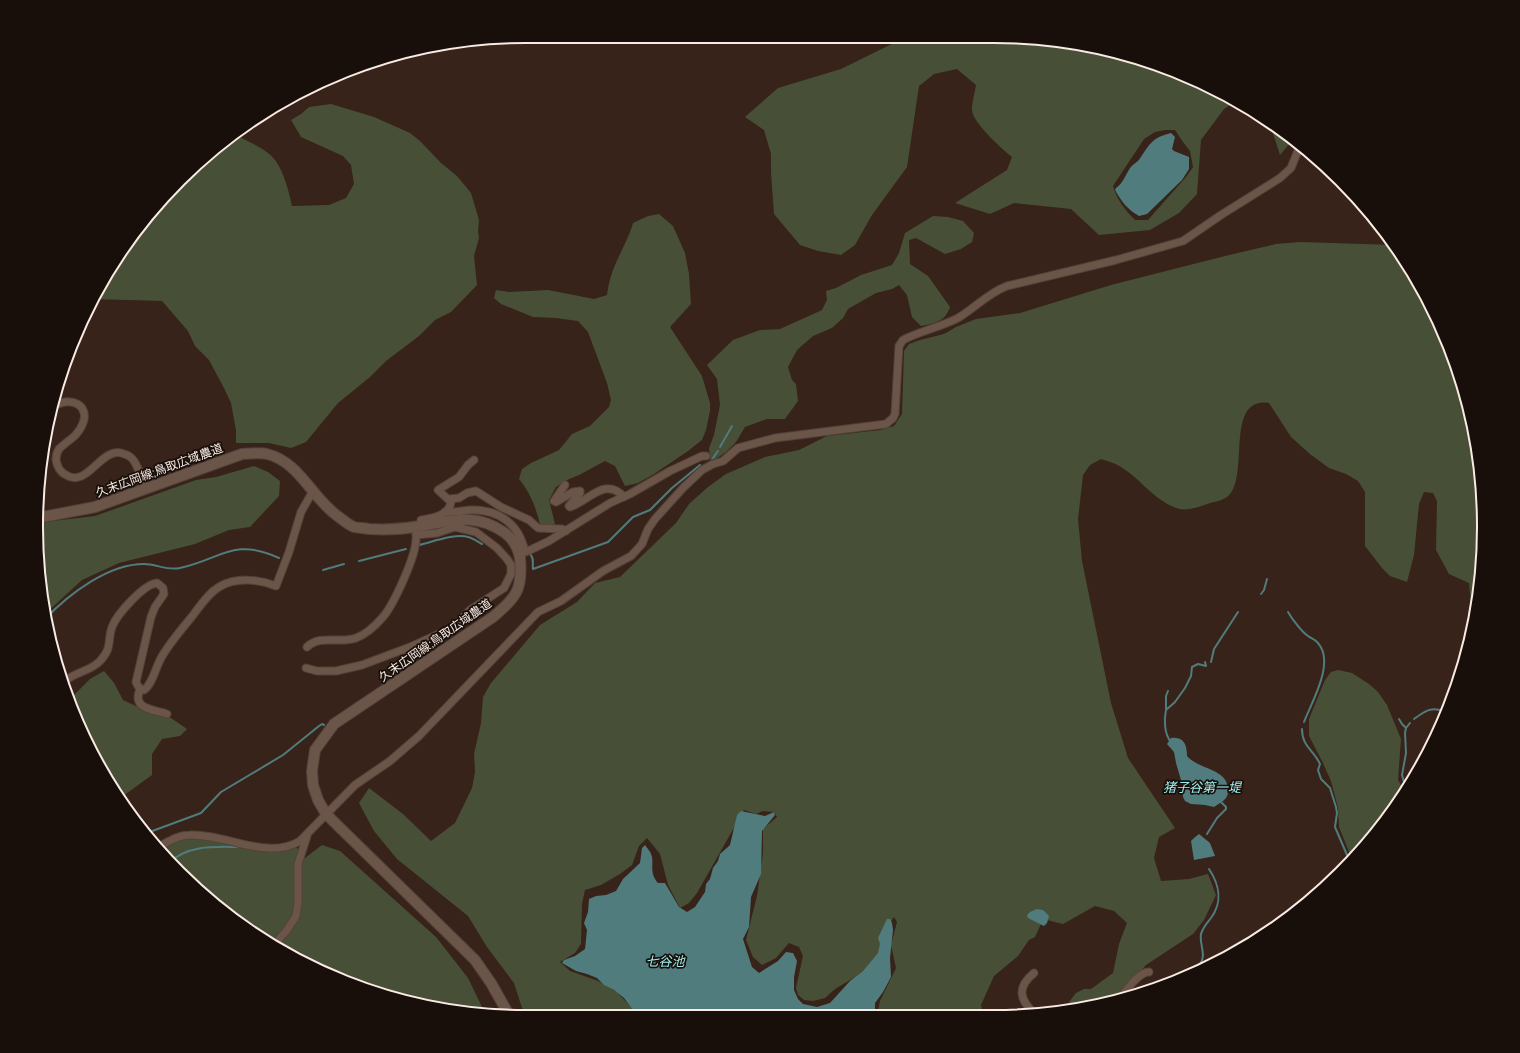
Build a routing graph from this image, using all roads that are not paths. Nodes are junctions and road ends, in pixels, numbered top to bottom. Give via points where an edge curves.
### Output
1 (1298, 151) edge
2 (58, 404) edge
3 (706, 456) dead end
4 (474, 460) dead end
5 (565, 485) dead end
6 (146, 489) junction
7 (314, 491) junction
8 (624, 497) junction
9 (448, 499) junction
10 (43, 517) edge
11 (449, 520) junction
12 (418, 527) junction
13 (566, 531) junction
14 (522, 553) junction
15 (307, 647) dead end
16 (306, 668) dead end
17 (68, 679) edge
18 (140, 689) junction
19 (166, 714) dead end
20 (326, 814) junction
21 (308, 834) junction
22 (163, 845) edge
23 (278, 941) edge
24 (1149, 972) dead end
25 (1034, 973) dead end
26 (1125, 992) edge
27 (1031, 1008) edge
28 (506, 1009) edge

1 - 20 street via 1291,168 1280,178 1183,241 1007,286 956,319 903,340 899,346 895,414 886,424 775,438 742,446 723,461 702,470 655,519 636,552 561,601 538,612 420,736 390,761 354,785
2 - 6 street via 74,403 81,407 84,414 79,431 57,453 57,464 65,475 72,478 81,476 109,454 119,452 133,460
3 - 8 street via 670,471
4 - 9 street via 459,477 438,490
5 - 8 street via 554,501 580,491 570,507 606,489 615,490
6 - 7 street, 久末広岡線;鳥取広域農道 via 242,454 266,454 294,468
6 - 10 street, 久末広岡線;鳥取広域農道 via 95,507
7 - 12 street, 久末広岡線;鳥取広域農道 via 328,510 353,527
7 - 18 street via 301,512 290,552 276,586 254,580 229,583 218,588 171,642 147,688
8 - 13 street
9 - 11 street
9 - 13 street via 476,491 538,528
11 - 12 street, 久末広岡線;鳥取広域農道
11 - 14 street, 久末広岡線;鳥取広域農道 via 479,520 494,526 507,535
11 - 16 street via 476,532 507,559 511,565 511,574 504,588 470,610 454,627 410,647 362,665 336,671
12 - 15 street via 412,556 395,598 384,616 371,629 356,638 315,640
13 - 14 street
14 - 20 street, 久末広岡線;鳥取広域農道 via 520,587 512,600 493,617 334,724 315,750 312,771 313,785
17 - 18 street via 99,662 109,647 112,627 128,604 150,585 157,583 163,588 164,594 151,617 136,682
18 - 19 street via 137,696 142,706
20 - 21 street
20 - 28 street, 久末広岡線;鳥取広域農道 via 475,960
21 - 22 street via 296,844 273,849 207,836 188,835
21 - 23 street via 298,864 296,916
24 - 26 street via 1139,976
25 - 27 street via 1021,990

